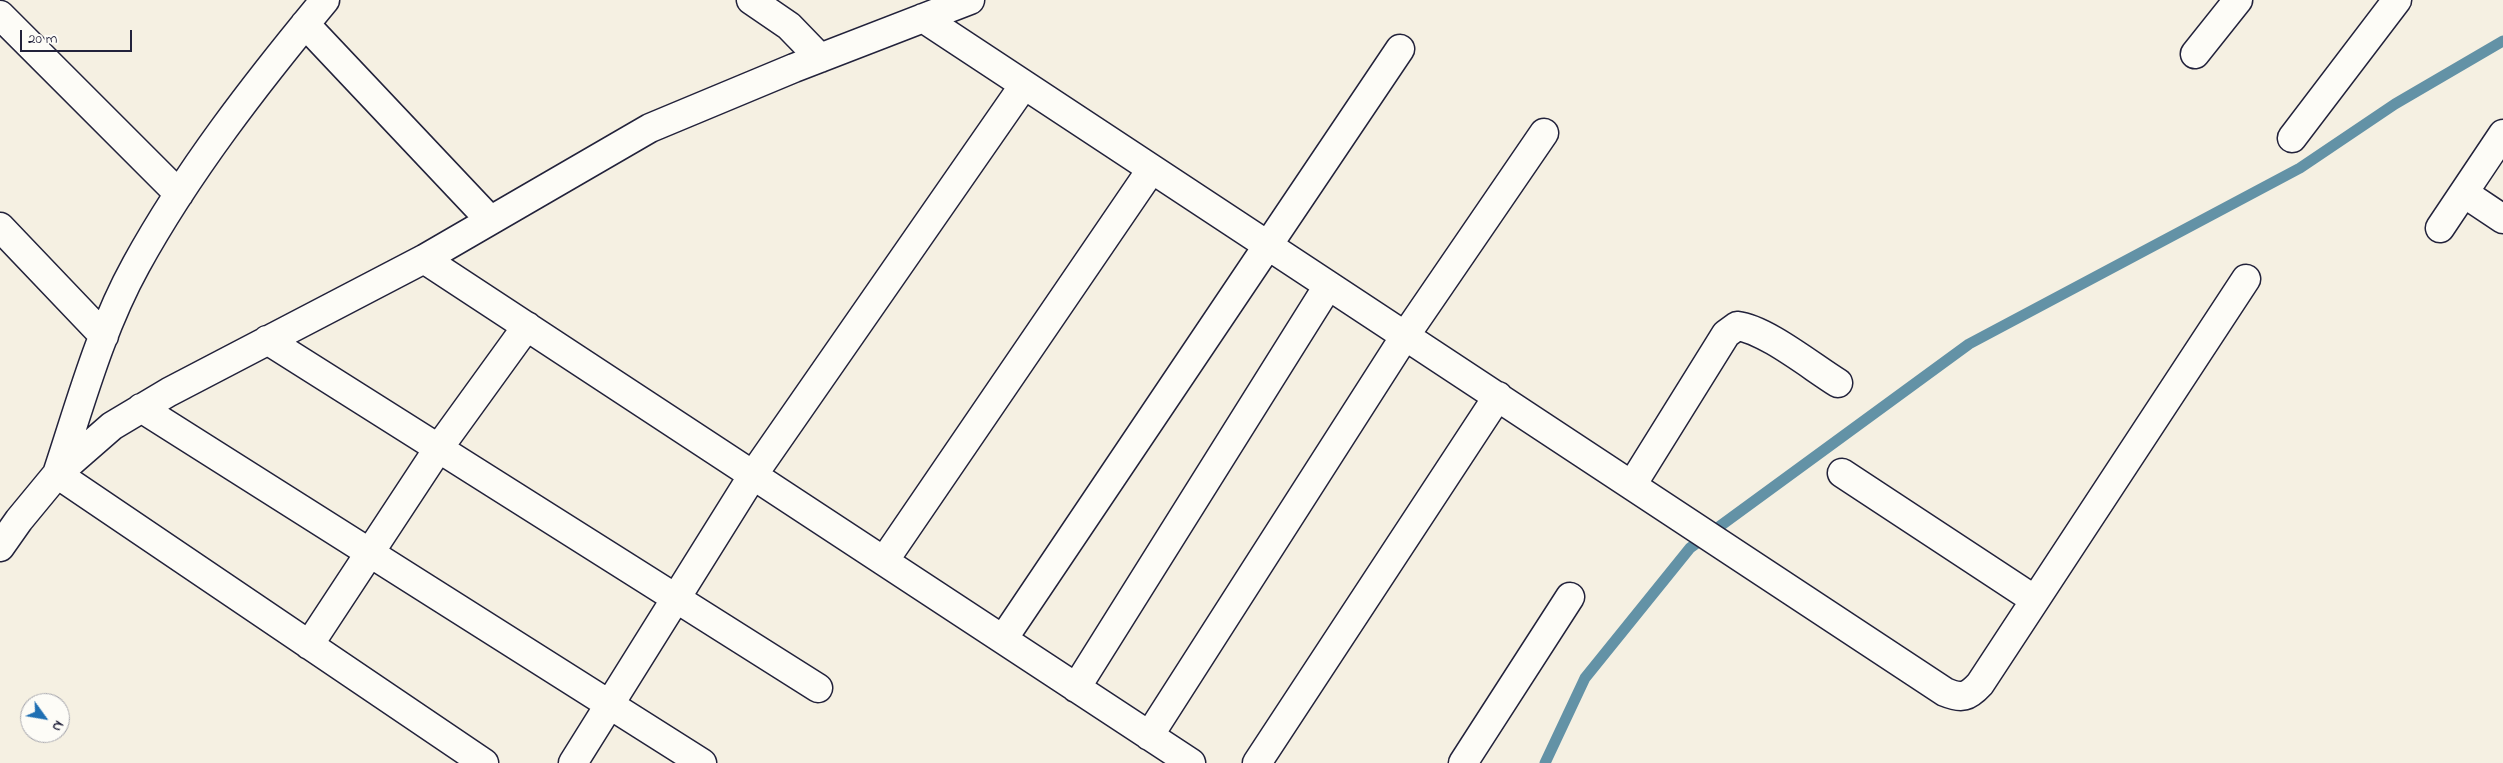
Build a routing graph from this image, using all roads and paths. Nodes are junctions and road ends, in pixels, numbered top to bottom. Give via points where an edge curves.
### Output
1 (325, 0) edge
2 (751, 0) edge
3 (970, 0) edge
4 (2238, 0) edge
5 (2397, 0) edge
6 (0, 15) edge
7 (923, 18) junction
8 (305, 24) junction
9 (1400, 49) dead end
10 (2195, 54) dead end
11 (820, 58) junction
12 (1024, 85) junction
13 (1544, 133) dead end
14 (2503, 134) edge
15 (2292, 138) dead end
16 (1151, 170) junction
17 (2464, 193) junction
18 (179, 194) junction
19 (2503, 219) edge
20 (490, 220) junction
21 (0, 227) edge
22 (2440, 228) dead end
23 (1267, 247) junction
24 (424, 259) junction
25 (2246, 279) dead end
26 (1328, 286) junction
27 (527, 326) junction
28 (104, 336) junction
29 (1405, 336) junction
30 (267, 340) junction
31 (1838, 383) dead end
32 (1498, 396) junction
33 (141, 408) junction
34 (438, 449) junction
35 (1842, 472) dead end
36 (57, 474) junction
37 (753, 475) junction
38 (1632, 485) junction
39 (0, 547) edge
40 (369, 553) junction
41 (884, 561) junction
42 (1570, 597) dead end
43 (675, 599) junction
44 (2035, 600) junction
45 (1003, 639) junction
46 (309, 645) junction
47 (818, 688) dead end
48 (1076, 688) junction
49 (608, 706) junction
50 (1149, 736) junction
51 (484, 763) edge
52 (573, 763) edge
53 (702, 763) edge
54 (1191, 763) edge
55 (1257, 763) edge
56 (1463, 763) edge

1 - 8 street
2 - 11 street via 789,26
3 - 7 street
4 - 10 street
5 - 15 street
6 - 18 street
7 - 11 street
7 - 12 street
8 - 18 street
8 - 20 street
9 - 23 street
11 - 20 street via 650,128
12 - 16 street
12 - 37 street
13 - 29 street
14 - 17 street
16 - 23 street
16 - 41 street
17 - 19 street
17 - 22 street
18 - 28 street via 135,266
20 - 24 street
21 - 28 street
23 - 26 street
23 - 45 street
24 - 27 street
24 - 30 street
25 - 44 street
26 - 29 street
26 - 48 street
27 - 34 street
27 - 37 street
28 - 36 street
29 - 32 street
29 - 50 street
30 - 33 street
30 - 34 street
31 - 38 street via 1762,334 1737,326 1726,334
32 - 38 street
32 - 55 street
33 - 36 street via 112,426
33 - 40 street
34 - 40 street
34 - 43 street
35 - 44 street
36 - 39 street
36 - 46 street
37 - 41 street
37 - 43 street
38 - 44 street via 1945,692 1959,698 1970,695 1980,684
40 - 46 street
40 - 49 street
41 - 45 street
42 - 56 street
43 - 47 street
43 - 49 street
45 - 48 street
46 - 51 street
48 - 50 street
49 - 52 street
49 - 53 street
50 - 54 street

